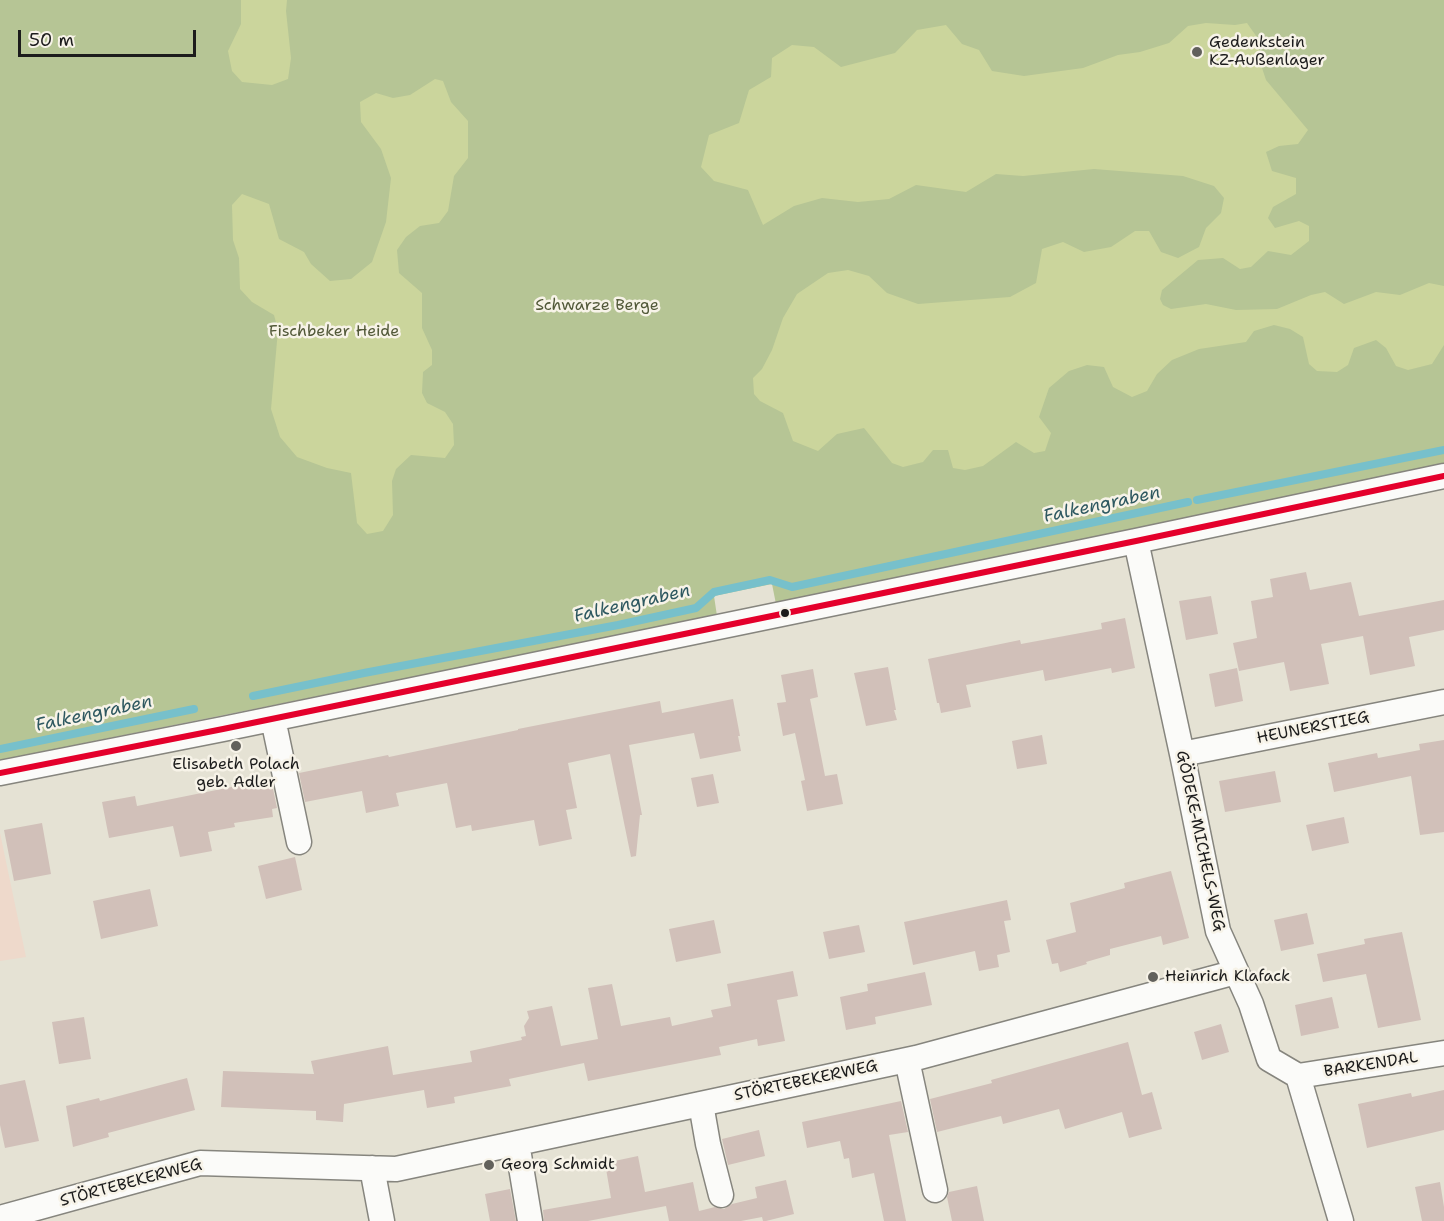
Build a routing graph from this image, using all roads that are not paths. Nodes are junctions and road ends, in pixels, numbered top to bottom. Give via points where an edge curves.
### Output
1 (1444, 476) edge
2 (1136, 541) junction
3 (1444, 702) edge
4 (273, 719) junction
5 (1182, 754) junction
6 (0, 773) edge
7 (299, 842) dead end
8 (1236, 972) junction
9 (1444, 1053) edge
10 (907, 1060) junction
11 (1298, 1076) junction
12 (701, 1104) junction
13 (517, 1143) junction
14 (372, 1168) junction
15 (935, 1190) dead end
16 (721, 1195) dead end
17 (0, 1218) edge
18 (382, 1221) edge
19 (530, 1221) edge
20 (1341, 1221) edge

1 - 2 street
2 - 4 street
2 - 5 street, GÖDEKE-MICHELS-WEG
3 - 5 street, HEUNERSTIEG
4 - 6 street
4 - 7 street
5 - 8 street, GÖDEKE-MICHELS-WEG via 1218,931
8 - 10 street, STÖRTEBEKERWEG
8 - 11 street, GÖDEKE-MICHELS-WEG via 1269,1059
9 - 11 street, BARKENDAL
10 - 12 street, STÖRTEBEKERWEG
10 - 15 street
11 - 20 street
12 - 13 street, STÖRTEBEKERWEG
12 - 16 street
13 - 14 street, STÖRTEBEKERWEG via 396,1169
13 - 19 street
14 - 17 street, STÖRTEBEKERWEG via 200,1162
14 - 18 street

